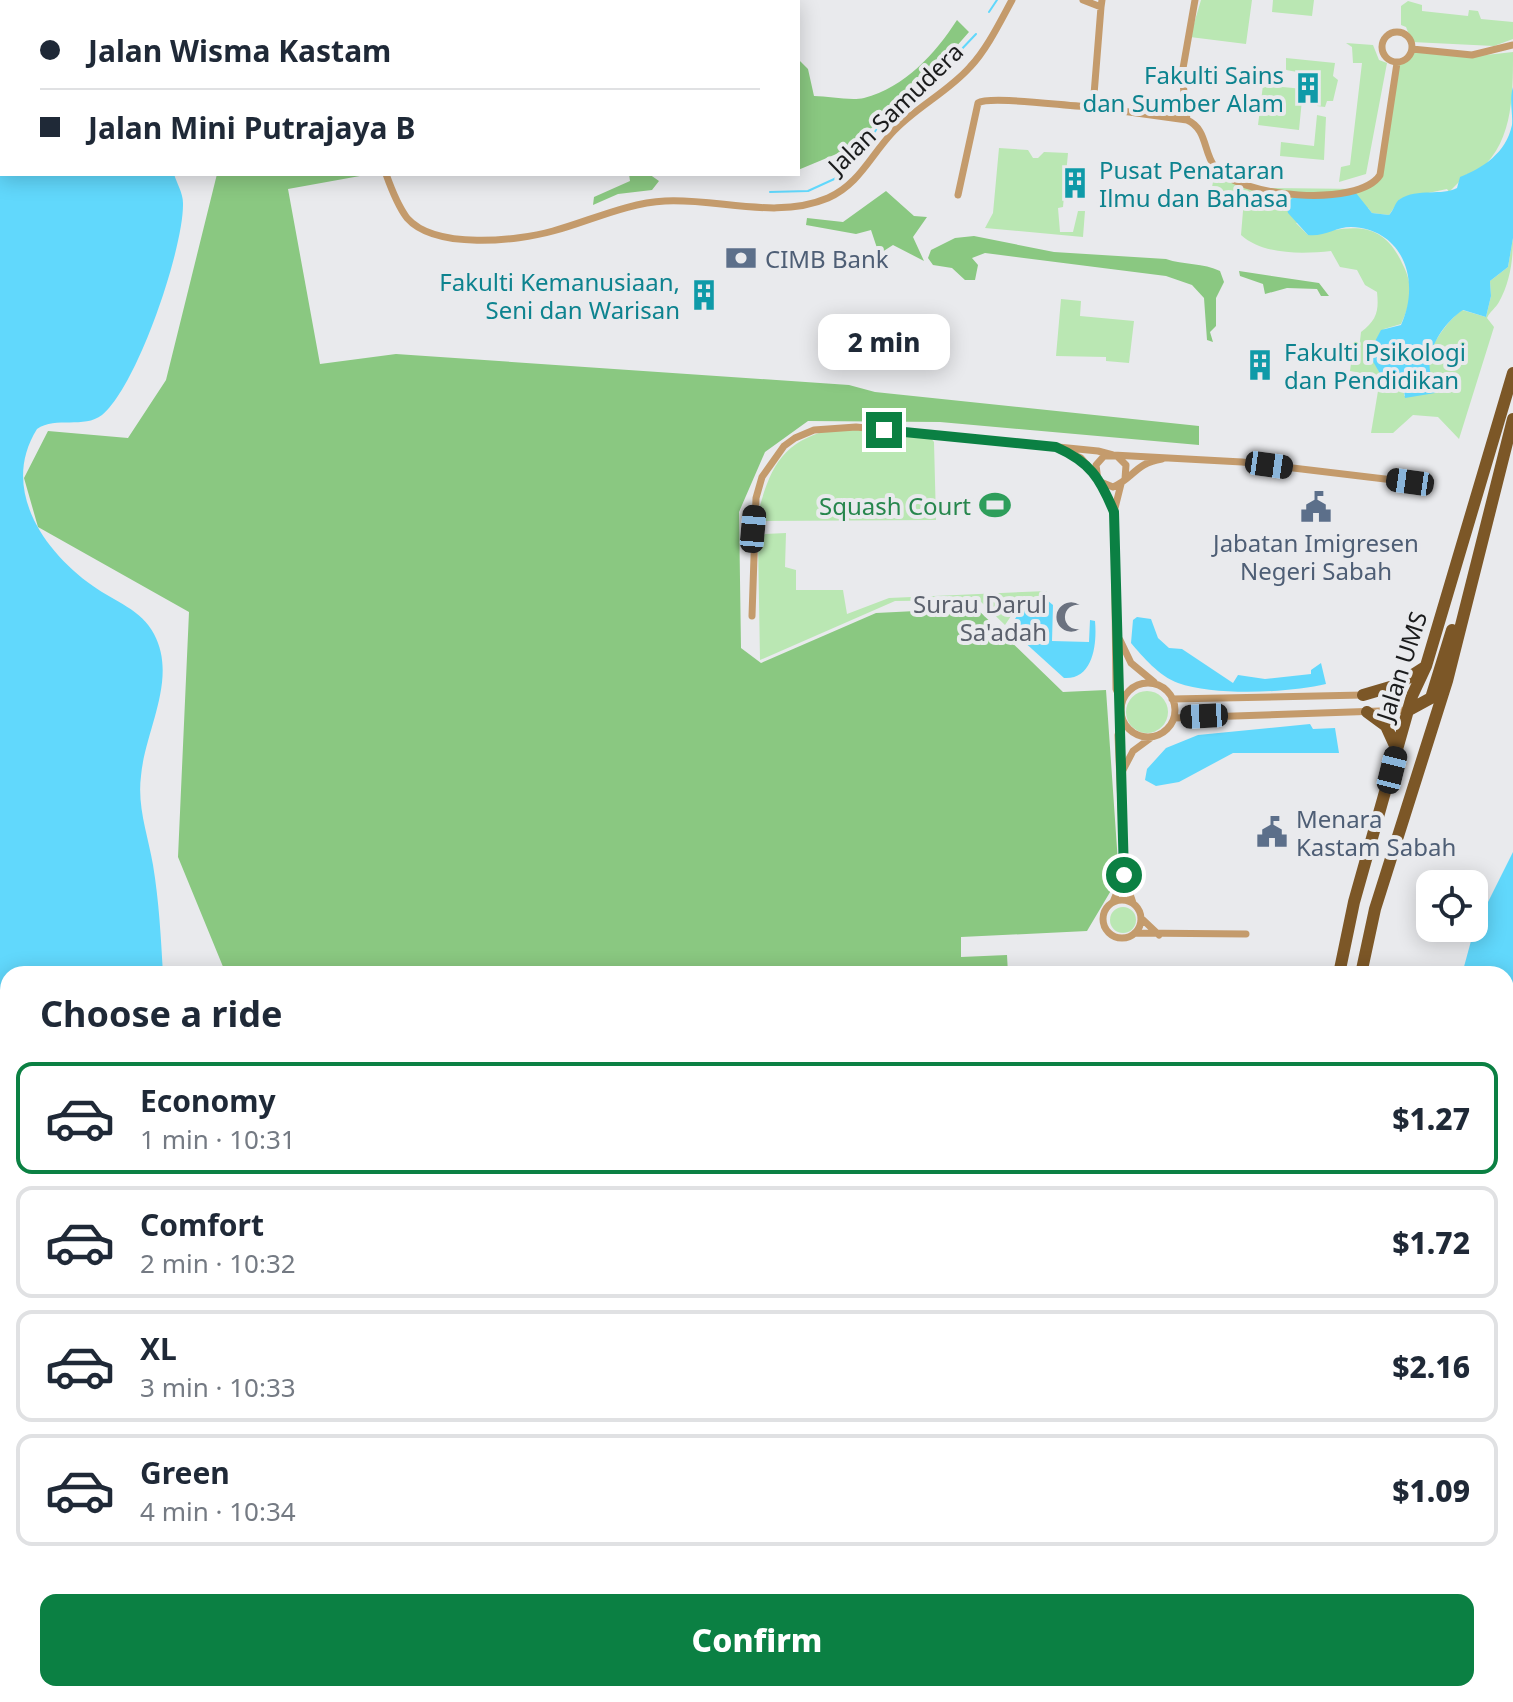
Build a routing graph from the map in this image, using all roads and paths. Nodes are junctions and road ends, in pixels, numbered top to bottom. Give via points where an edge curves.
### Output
1 (1012, 0) edge
2 (1083, 0) edge
3 (1195, 0) edge
4 (1102, 3) edge
5 (1513, 45) edge
6 (1412, 49) junction
7 (1397, 63) junction
8 (1093, 107) junction
9 (1187, 120) junction
10 (387, 176) edge
11 (958, 195) dead end
12 (1513, 373) edge
13 (1513, 419) edge
14 (1056, 447) junction
15 (1113, 455) junction
16 (1168, 458) junction
17 (1094, 473) junction
18 (1123, 482) junction
19 (1410, 482) dead end
20 (1101, 484) junction
21 (1114, 512) junction
22 (1465, 605) junction
23 (752, 616) dead end
24 (1116, 626) junction
25 (1426, 666) junction
26 (1158, 685) junction
27 (1363, 695) joint
28 (1172, 699) junction
29 (1122, 702) junction
30 (1409, 710) junction
31 (1367, 712) junction
32 (1174, 718) junction
33 (1122, 719) junction
34 (1154, 736) junction
35 (1397, 750) junction
36 (1121, 774) junction
37 (1124, 875) junction
38 (1113, 902) junction
39 (1133, 904) junction
40 (1141, 918) junction
41 (1135, 933) junction
42 (1246, 934) dead end
43 (1161, 936) junction
44 (1341, 966) edge
45 (1363, 966) edge

1 - 10 street, Jalan Samudera via 971,67 903,121 846,187 808,204 781,209 662,201 622,208 544,234 454,239 414,224
2 - 4 street
3 - 9 street via 1182,74
4 - 8 street
5 - 6 street via 1472,55
6 - 7 street
6 - 7 street via 1404,34 1386,37 1383,55
7 - 9 street via 1380,175 1360,191 1282,194 1248,188 1215,166 1202,135
8 - 9 street
8 - 11 street via 982,100
12 - 25 highway, Jalan UMS
13 - 22 highway, Jalan UMS
14 - 15 street
14 - 17 street via 1081,458
14 - 23 street via 837,426 795,438 762,477 756,498
15 - 16 street
15 - 17 street via 1098,461
15 - 18 street via 1124,461
16 - 18 street via 1148,461
16 - 19 street
17 - 20 street
18 - 20 street via 1113,487
18 - 21 street
20 - 21 street
21 - 24 street
22 - 30 highway via 1431,698
22 - 45 highway, Jalan UMS
24 - 26 street via 1125,654
24 - 29 street via 1116,689
25 - 27 highway via 1397,685
25 - 30 highway, Jalan UMS
26 - 28 street
26 - 29 street via 1136,685
27 - 28 street
28 - 32 street
29 - 33 street
30 - 31 street
30 - 35 highway, Jalan UMS
31 - 32 street
31 - 35 highway via 1386,726
32 - 34 street
33 - 34 street via 1137,735
33 - 36 street
34 - 36 street via 1133,751
35 - 44 highway, Jalan UMS
36 - 37 street
37 - 38 street
37 - 39 street
38 - 39 street
38 - 41 street via 1102,919 1108,933 1122,938
39 - 40 street
40 - 41 street
40 - 43 street
41 - 43 street
42 - 43 street

